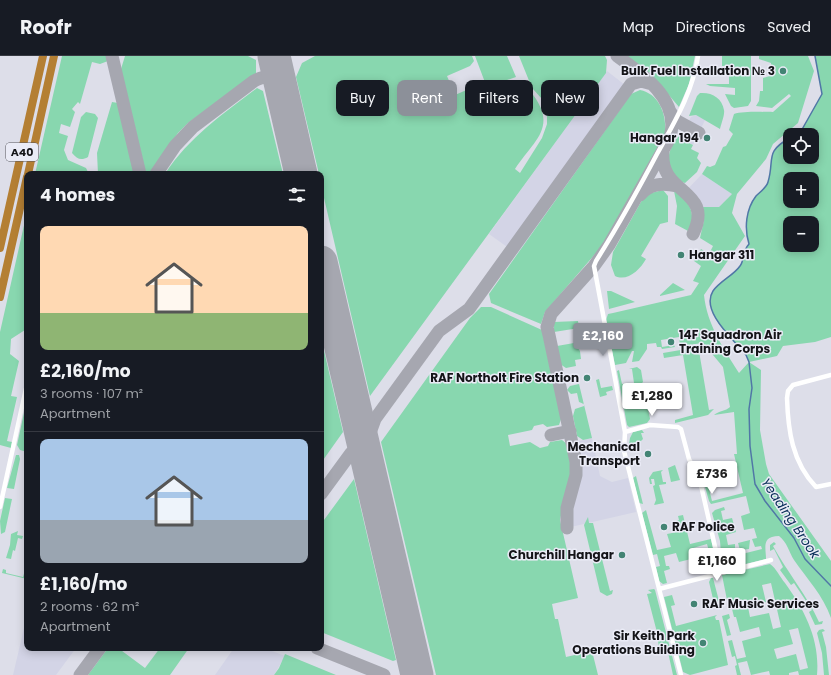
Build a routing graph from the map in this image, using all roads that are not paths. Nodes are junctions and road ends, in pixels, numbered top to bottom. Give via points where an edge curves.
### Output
1 (43, 56) edge
2 (54, 56) edge
3 (698, 56) edge
4 (29, 171) edge
5 (24, 190) edge
6 (0, 248) edge
7 (0, 297) edge
8 (831, 375) edge
9 (24, 398) edge
10 (625, 432) junction
11 (831, 484) edge
12 (0, 507) edge
13 (771, 560) dead end
14 (721, 573) junction
15 (658, 588) junction
16 (681, 675) edge

1 - 6 highway, A40
2 - 4 highway, A40
3 - 10 street via 692,84 681,110 594,265
5 - 7 highway, A40
8 - 11 street via 793,385 788,391 787,398 790,437 797,459 816,487
9 - 12 street
10 - 14 street via 650,425 681,429 689,459 700,481
10 - 15 street via 624,451
13 - 14 street
14 - 15 street
15 - 16 street

